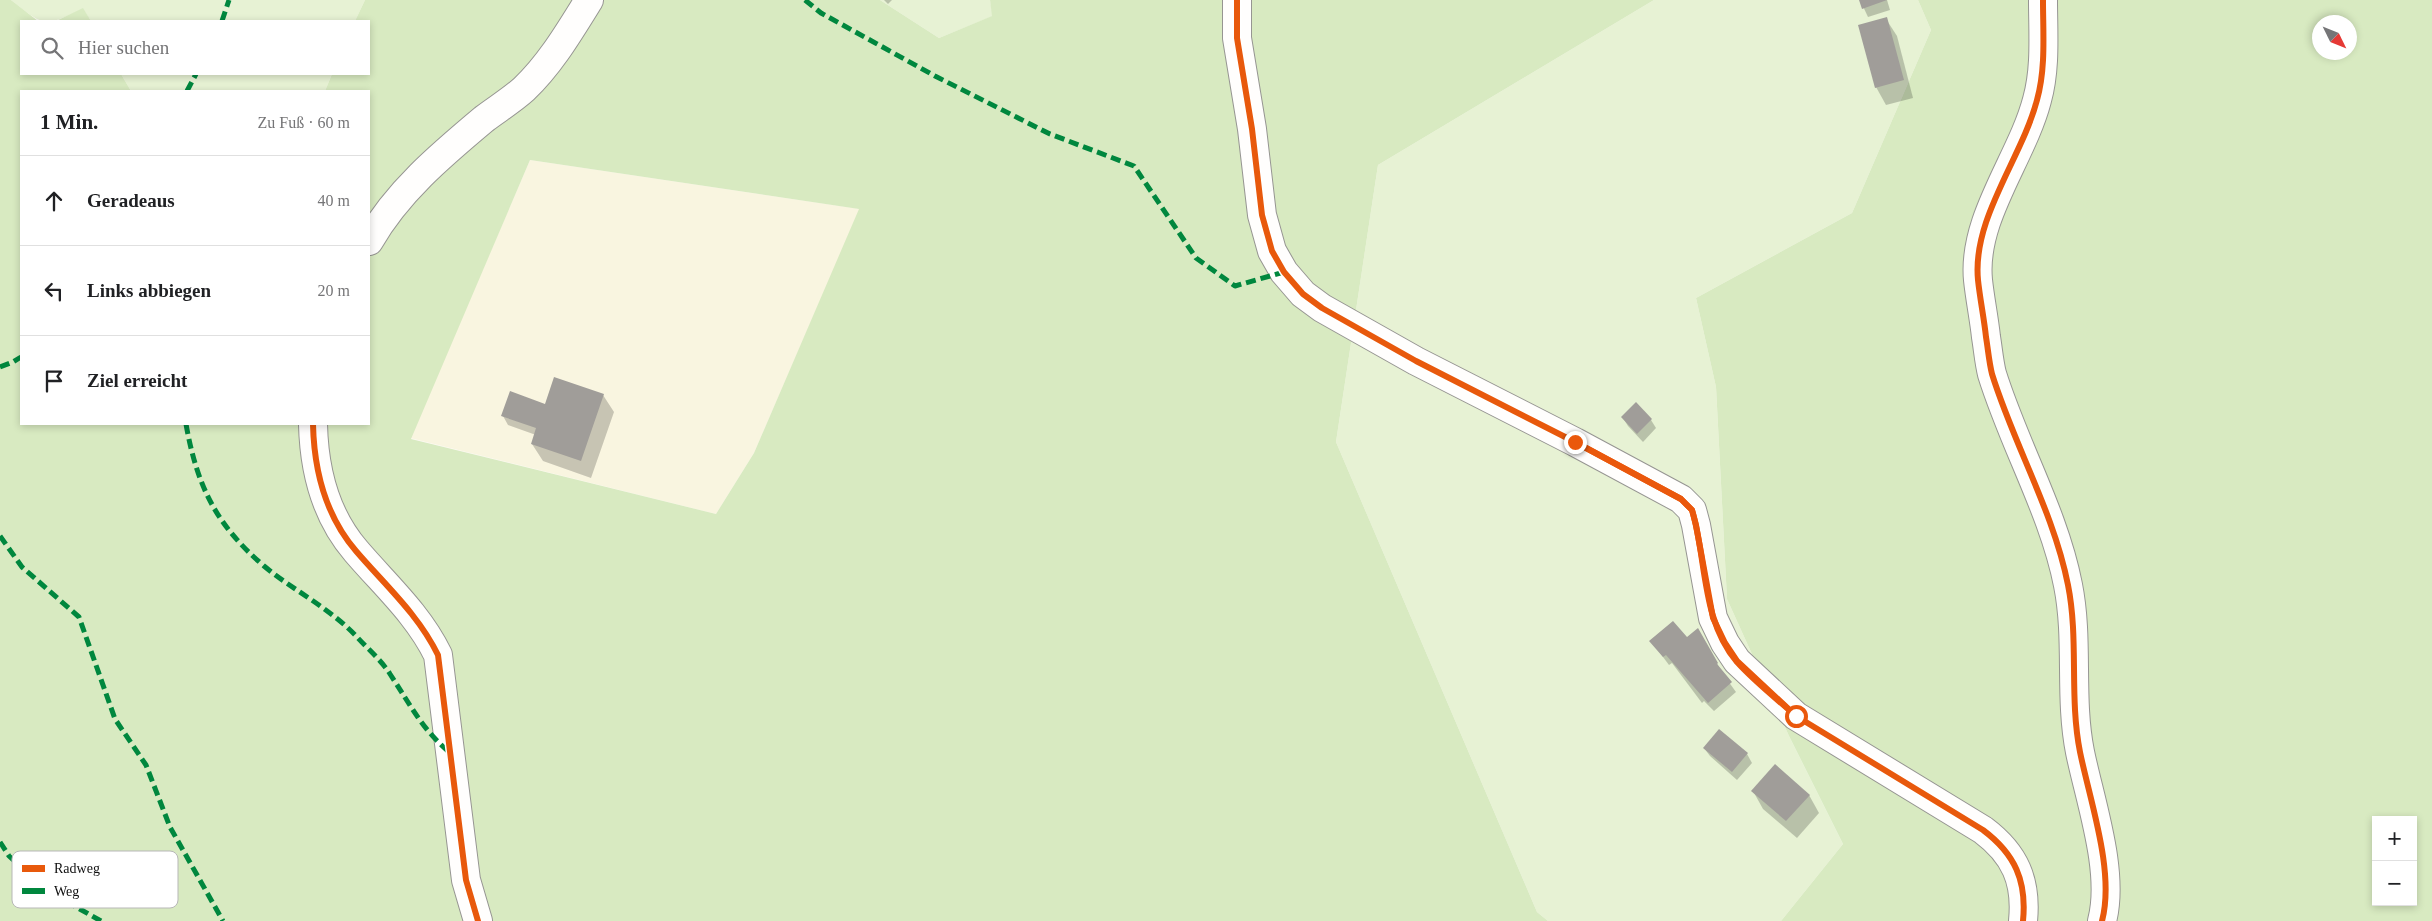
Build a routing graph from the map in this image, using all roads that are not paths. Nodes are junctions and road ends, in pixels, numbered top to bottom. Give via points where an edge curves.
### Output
1 (589, 0) edge
2 (1237, 0) edge
3 (2043, 0) edge
4 (370, 240) edge
5 (313, 425) edge
6 (478, 921) edge
7 (2023, 921) edge
8 (2102, 921) edge

1 - 4 street via 553,58 523,90 423,173 394,204
2 - 7 street via 1237,38 1262,215 1272,250 1284,272 1322,308 1416,361 1681,499 1692,510 1713,618 1737,662 1796,716 1999,842 2017,870 2025,905
3 - 8 street via 2043,57 2038,100 1984,228 1978,256 1978,278 1992,372 2056,541 2068,585 2073,619 2074,704 2079,749 2104,861
5 - 6 street via 314,452 322,489 335,520 354,549 427,632 438,655 466,880

